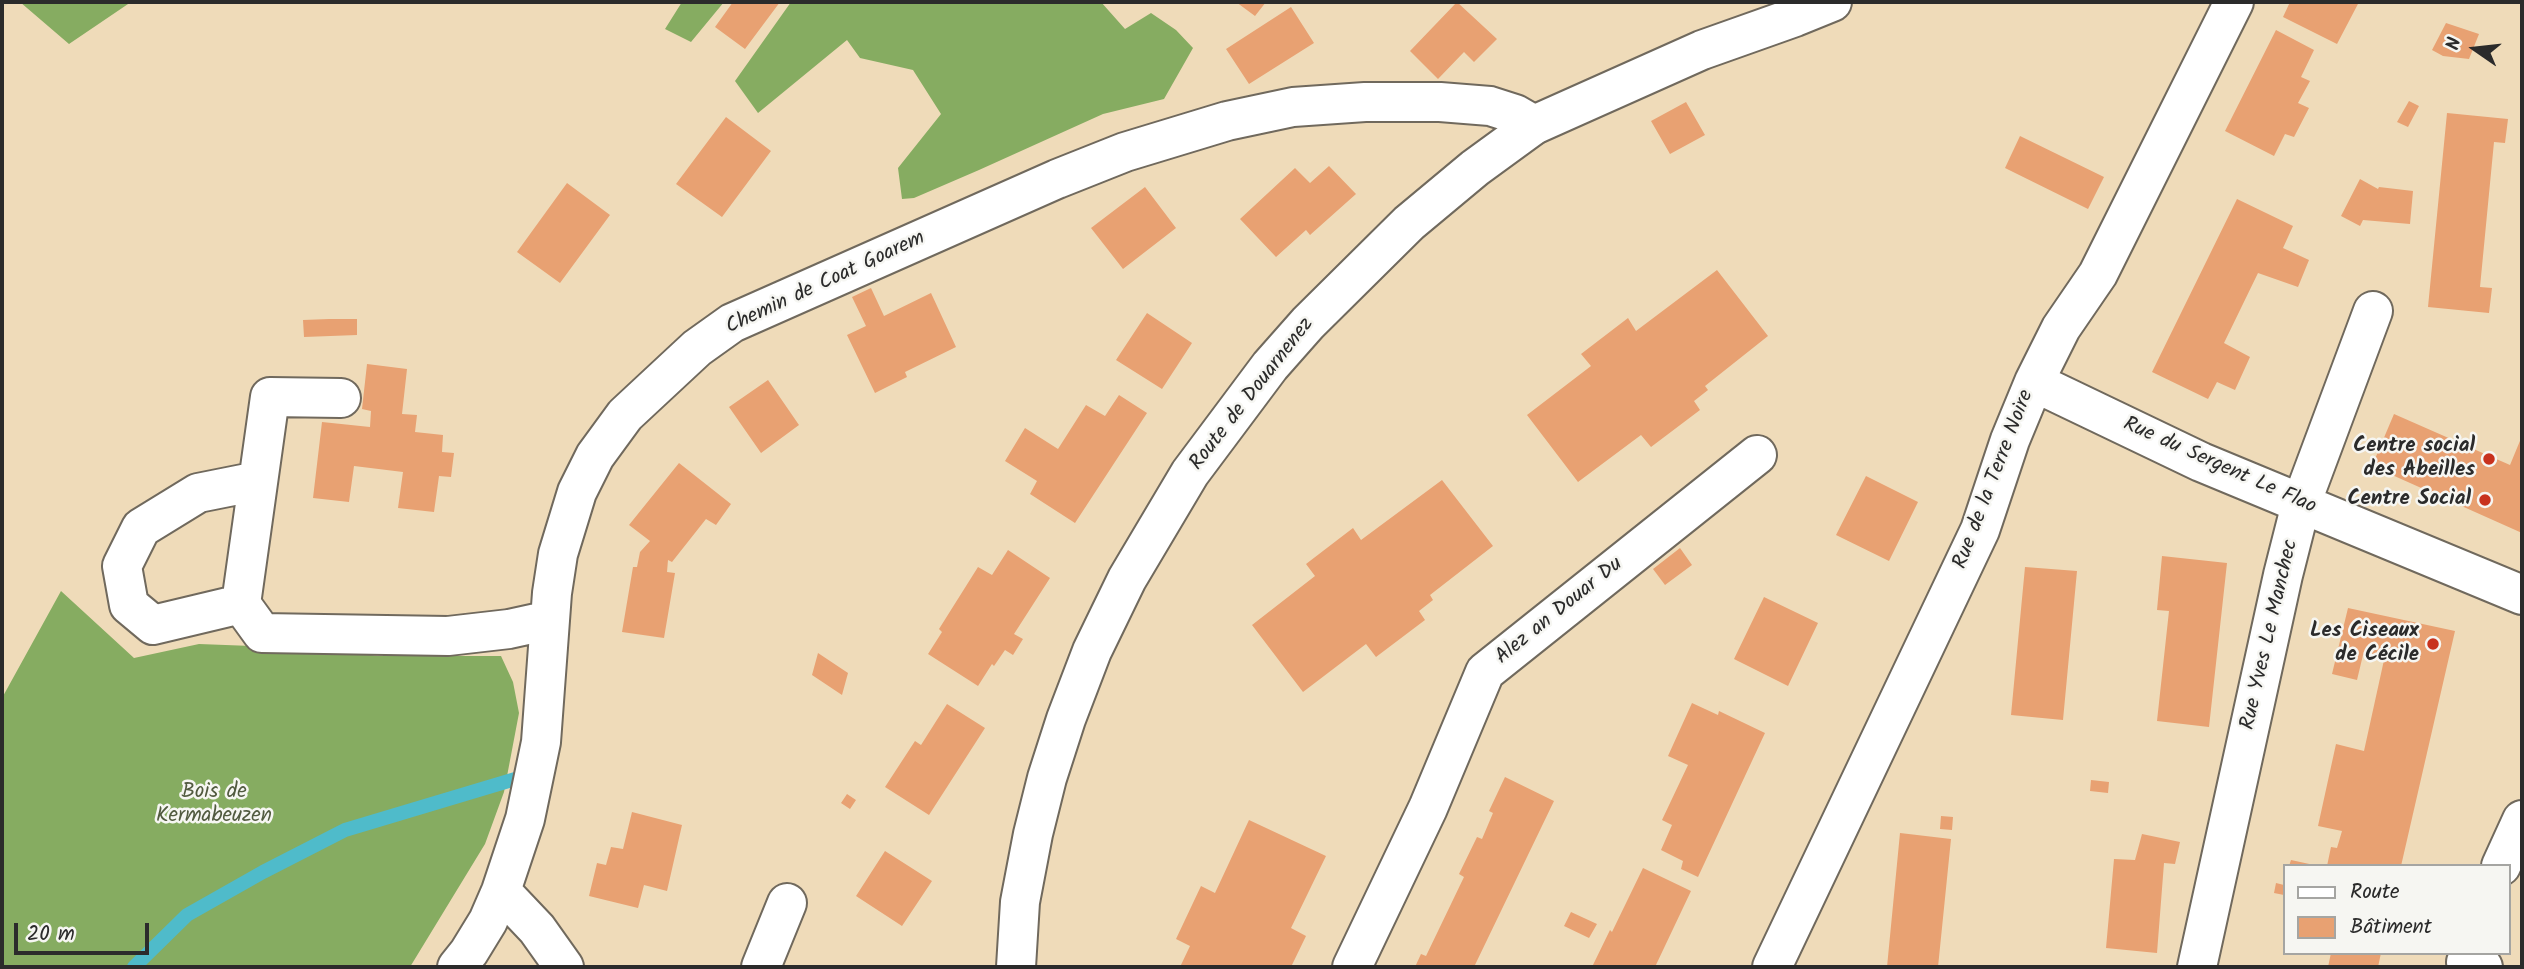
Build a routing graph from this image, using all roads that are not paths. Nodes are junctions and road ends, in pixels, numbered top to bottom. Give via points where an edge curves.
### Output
1 (1832, 2) edge
2 (2234, 2) edge
3 (1534, 125) junction
4 (2373, 312) dead end
5 (2034, 382) junction
6 (341, 398) dead end
7 (1757, 455) dead end
8 (258, 481) junction
9 (2301, 504) junction
10 (2522, 595) edge
11 (241, 604) junction
12 (550, 620) junction
13 (2522, 820) edge
14 (2502, 864) edge
15 (502, 891) junction
16 (787, 903) dead end
17 (457, 967) edge
18 (564, 967) edge
19 (761, 967) edge
20 (1016, 967) edge
21 (1352, 967) edge
22 (1772, 967) edge
23 (2197, 967) edge

1 - 3 street, Route de Douarnenez via 1702,50
2 - 5 street, Rue de la Terre Noire via 2098,274 2061,328
3 - 12 street, Chemin de Coat Goarem via 1490,106 1440,102 1293,107 1227,121 1125,152 1057,179 732,323 697,348 634,406 595,456 577,492 558,554
3 - 20 street, Route de Douarnenez via 1409,223 1308,323 1190,473 1127,579 1066,719 1033,834 1020,902
4 - 9 street, Rue Yves Le Manchec
5 - 9 street, Rue du Sergent Le Flao
5 - 22 street, Rue de la Terre Noire via 1980,530
6 - 8 street via 270,397
7 - 21 street, Alez an Douar Du via 1485,672 1428,807
8 - 11 street
8 - 11 street via 198,494 152,521 141,528 122,566 129,606 152,625
9 - 10 street, Rue du Sergent Le Flao
9 - 23 street, Rue Yves Le Manchec
11 - 12 street via 262,634 448,636
12 - 15 street, Chemin de Coat Goarem via 541,742
13 - 14 street
15 - 17 street, Chemin de Coat Goarem
15 - 18 street
16 - 19 street

